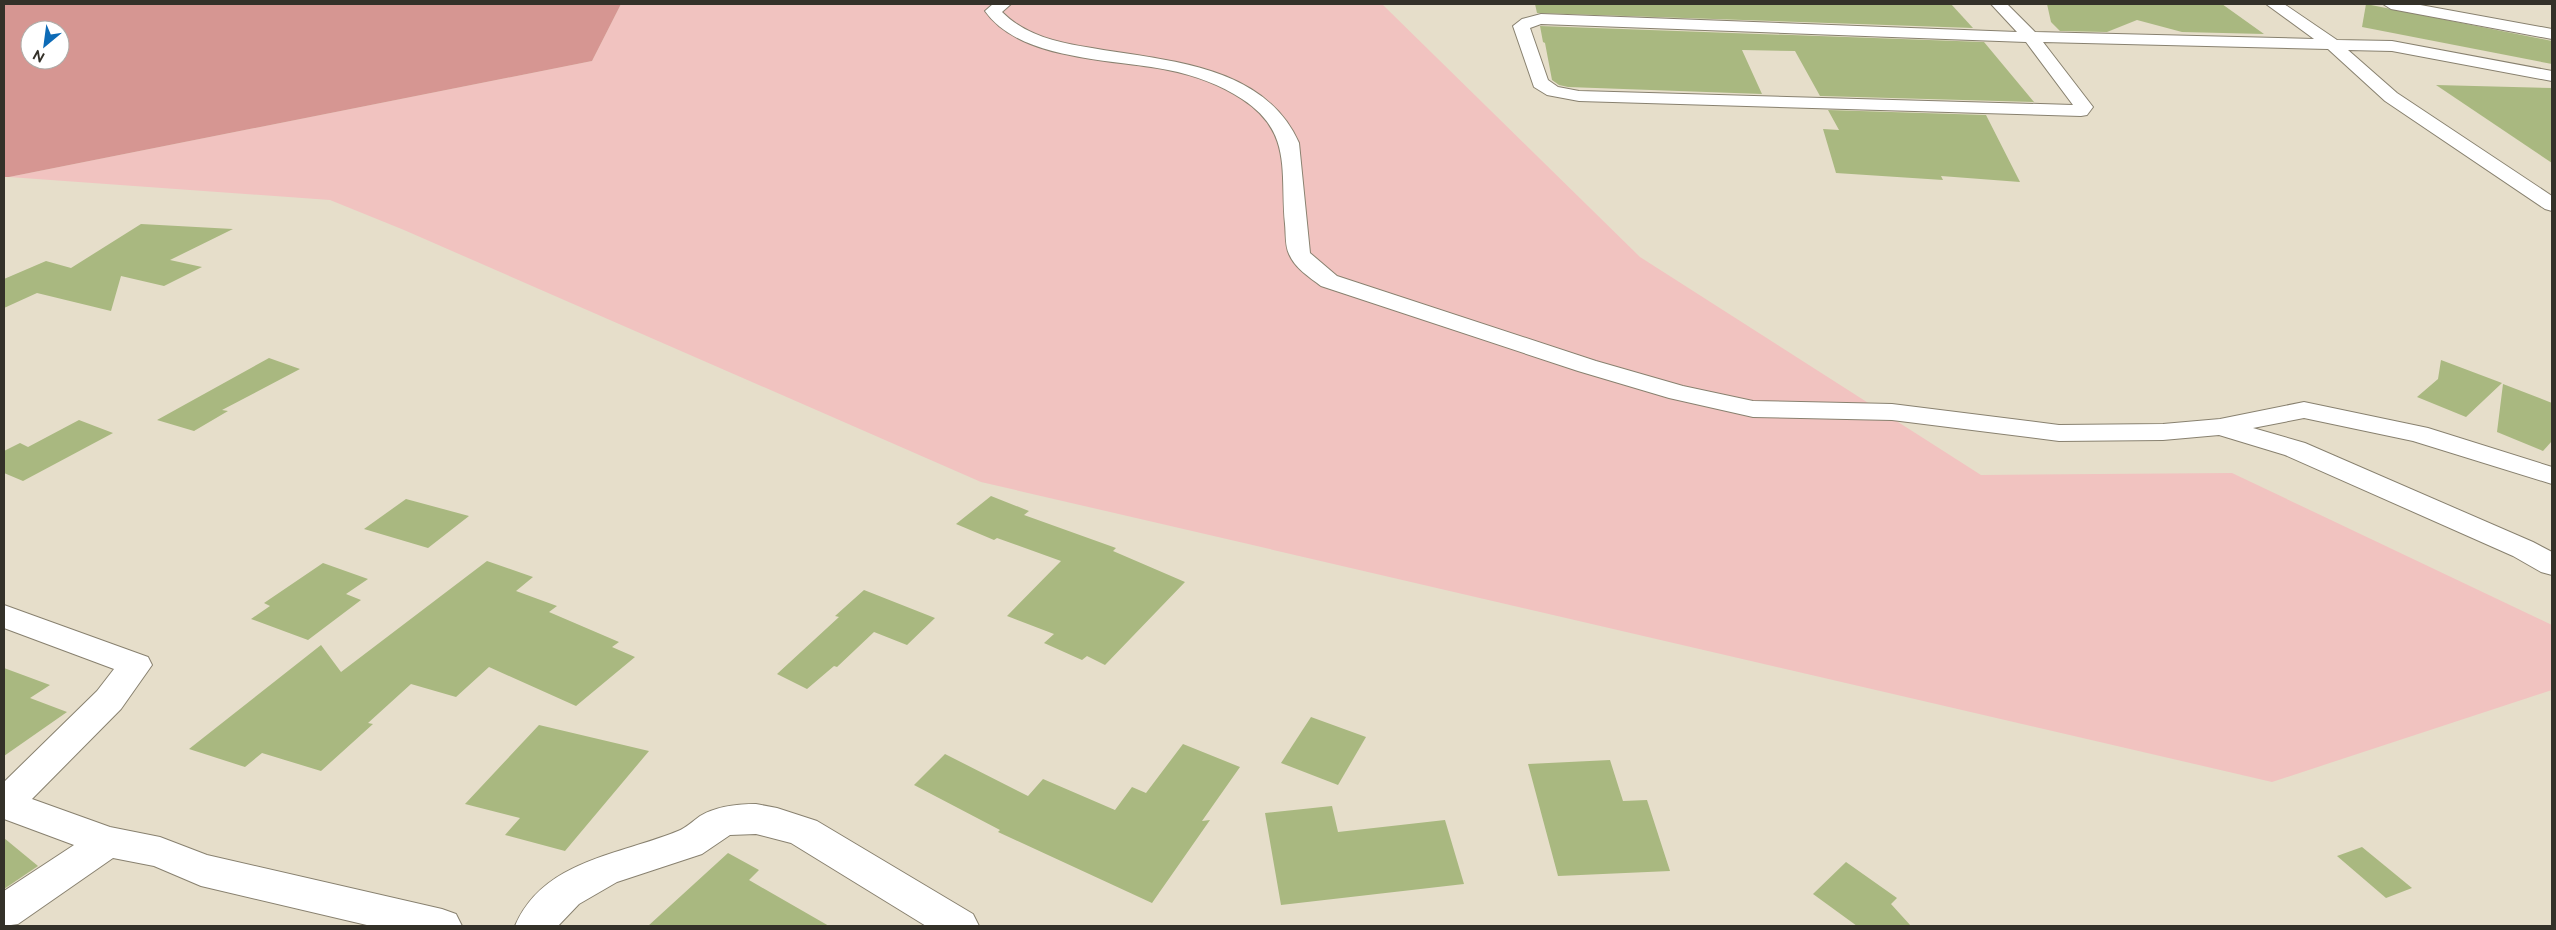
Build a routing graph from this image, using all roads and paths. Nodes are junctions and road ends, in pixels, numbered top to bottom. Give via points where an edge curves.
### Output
1 (1003, 4) edge
2 (1999, 4) edge
3 (2274, 4) edge
4 (2390, 4) edge
5 (2552, 34) edge
6 (2031, 37) junction
7 (2332, 44) junction
8 (2552, 76) edge
9 (2552, 204) edge
10 (2220, 427) junction
11 (2552, 476) edge
12 (2552, 565) edge
13 (4, 616) edge
14 (4, 805) edge
15 (108, 842) junction
16 (4, 912) edge
17 (442, 926) edge
18 (535, 926) edge
19 (959, 926) edge

1 - 10 street via 993,11 998,18 1014,31 1040,43 1171,66 1231,85 1257,100 1285,128 1293,160 1292,208 1299,253 1329,281 1678,393 1753,409 1892,412 2059,433 2163,432
2 - 6 street
3 - 7 street
4 - 5 street
6 - 6 street via 1541,19 1521,26 1540,83 1553,91 1579,96 2081,111 2084,107
6 - 7 street
7 - 8 street via 2392,46
7 - 9 street via 2391,97
10 - 11 street via 2304,410 2419,434
10 - 12 street via 2295,449 2523,549
13 - 14 street via 136,665 109,700
14 - 15 street
15 - 16 street
15 - 17 street via 160,852 201,870
18 - 19 street via 546,908 578,882 638,858 692,842 720,823 748,819 776,821 804,832

